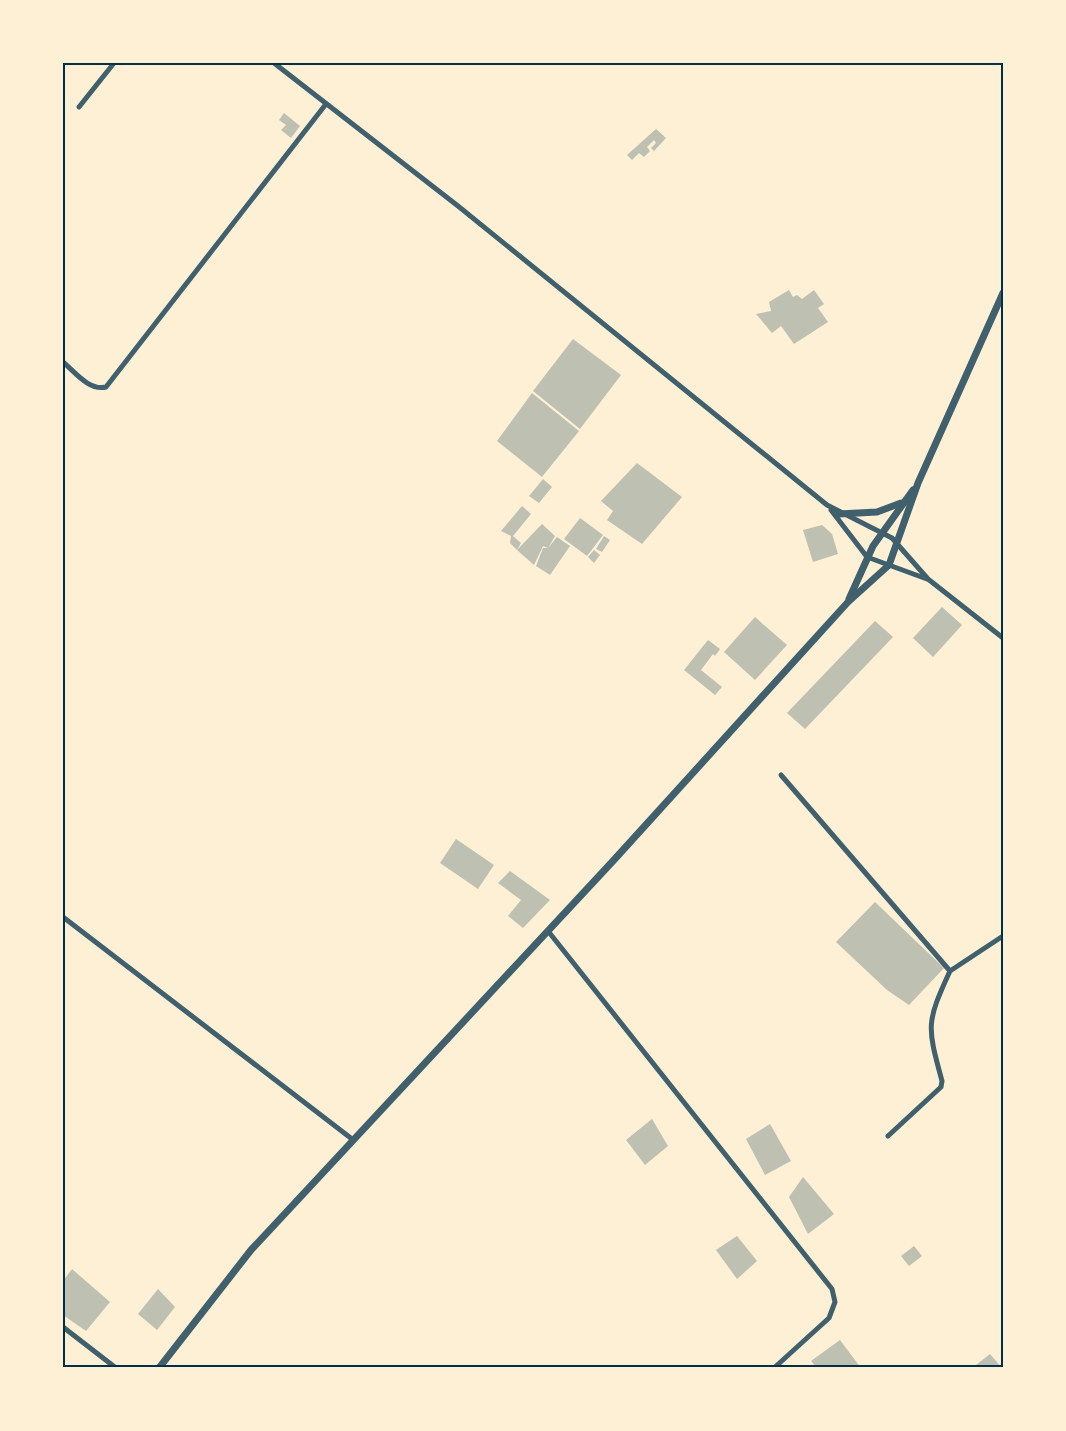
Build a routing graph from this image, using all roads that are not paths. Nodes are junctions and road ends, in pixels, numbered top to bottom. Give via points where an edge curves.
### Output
1 (114, 63) edge
2 (274, 63) edge
3 (326, 104) junction
4 (79, 107) dead end
5 (1003, 293) edge
6 (63, 362) edge
7 (918, 483) junction
8 (907, 498) junction
9 (826, 505) junction
10 (839, 514) junction
11 (882, 534) junction
12 (897, 545) junction
13 (867, 557) junction
14 (889, 565) junction
15 (928, 579) junction
16 (848, 602) junction
17 (1003, 638) edge
18 (781, 776) dead end
19 (63, 917) edge
20 (548, 931) junction
21 (1003, 936) edge
22 (950, 971) junction
23 (888, 1136) dead end
24 (352, 1139) junction
25 (63, 1327) edge
26 (116, 1368) edge
27 (159, 1368) edge
28 (774, 1368) edge

1 - 4 street
2 - 3 street
3 - 6 street via 106,387 91,386
3 - 9 street via 458,206
5 - 7 street
7 - 8 street
7 - 12 street
8 - 10 street via 889,509
8 - 11 street
9 - 10 street
9 - 13 street
10 - 11 street
11 - 12 street
11 - 13 street
12 - 14 street
12 - 15 street
13 - 14 street
13 - 16 street
14 - 15 street
14 - 16 street
15 - 17 street
16 - 20 street
18 - 22 street
19 - 24 street
20 - 24 street
20 - 28 street via 832,1289 835,1302 829,1318
21 - 22 street
22 - 23 street via 929,1026 941,1087
24 - 27 street via 251,1250
25 - 26 street

